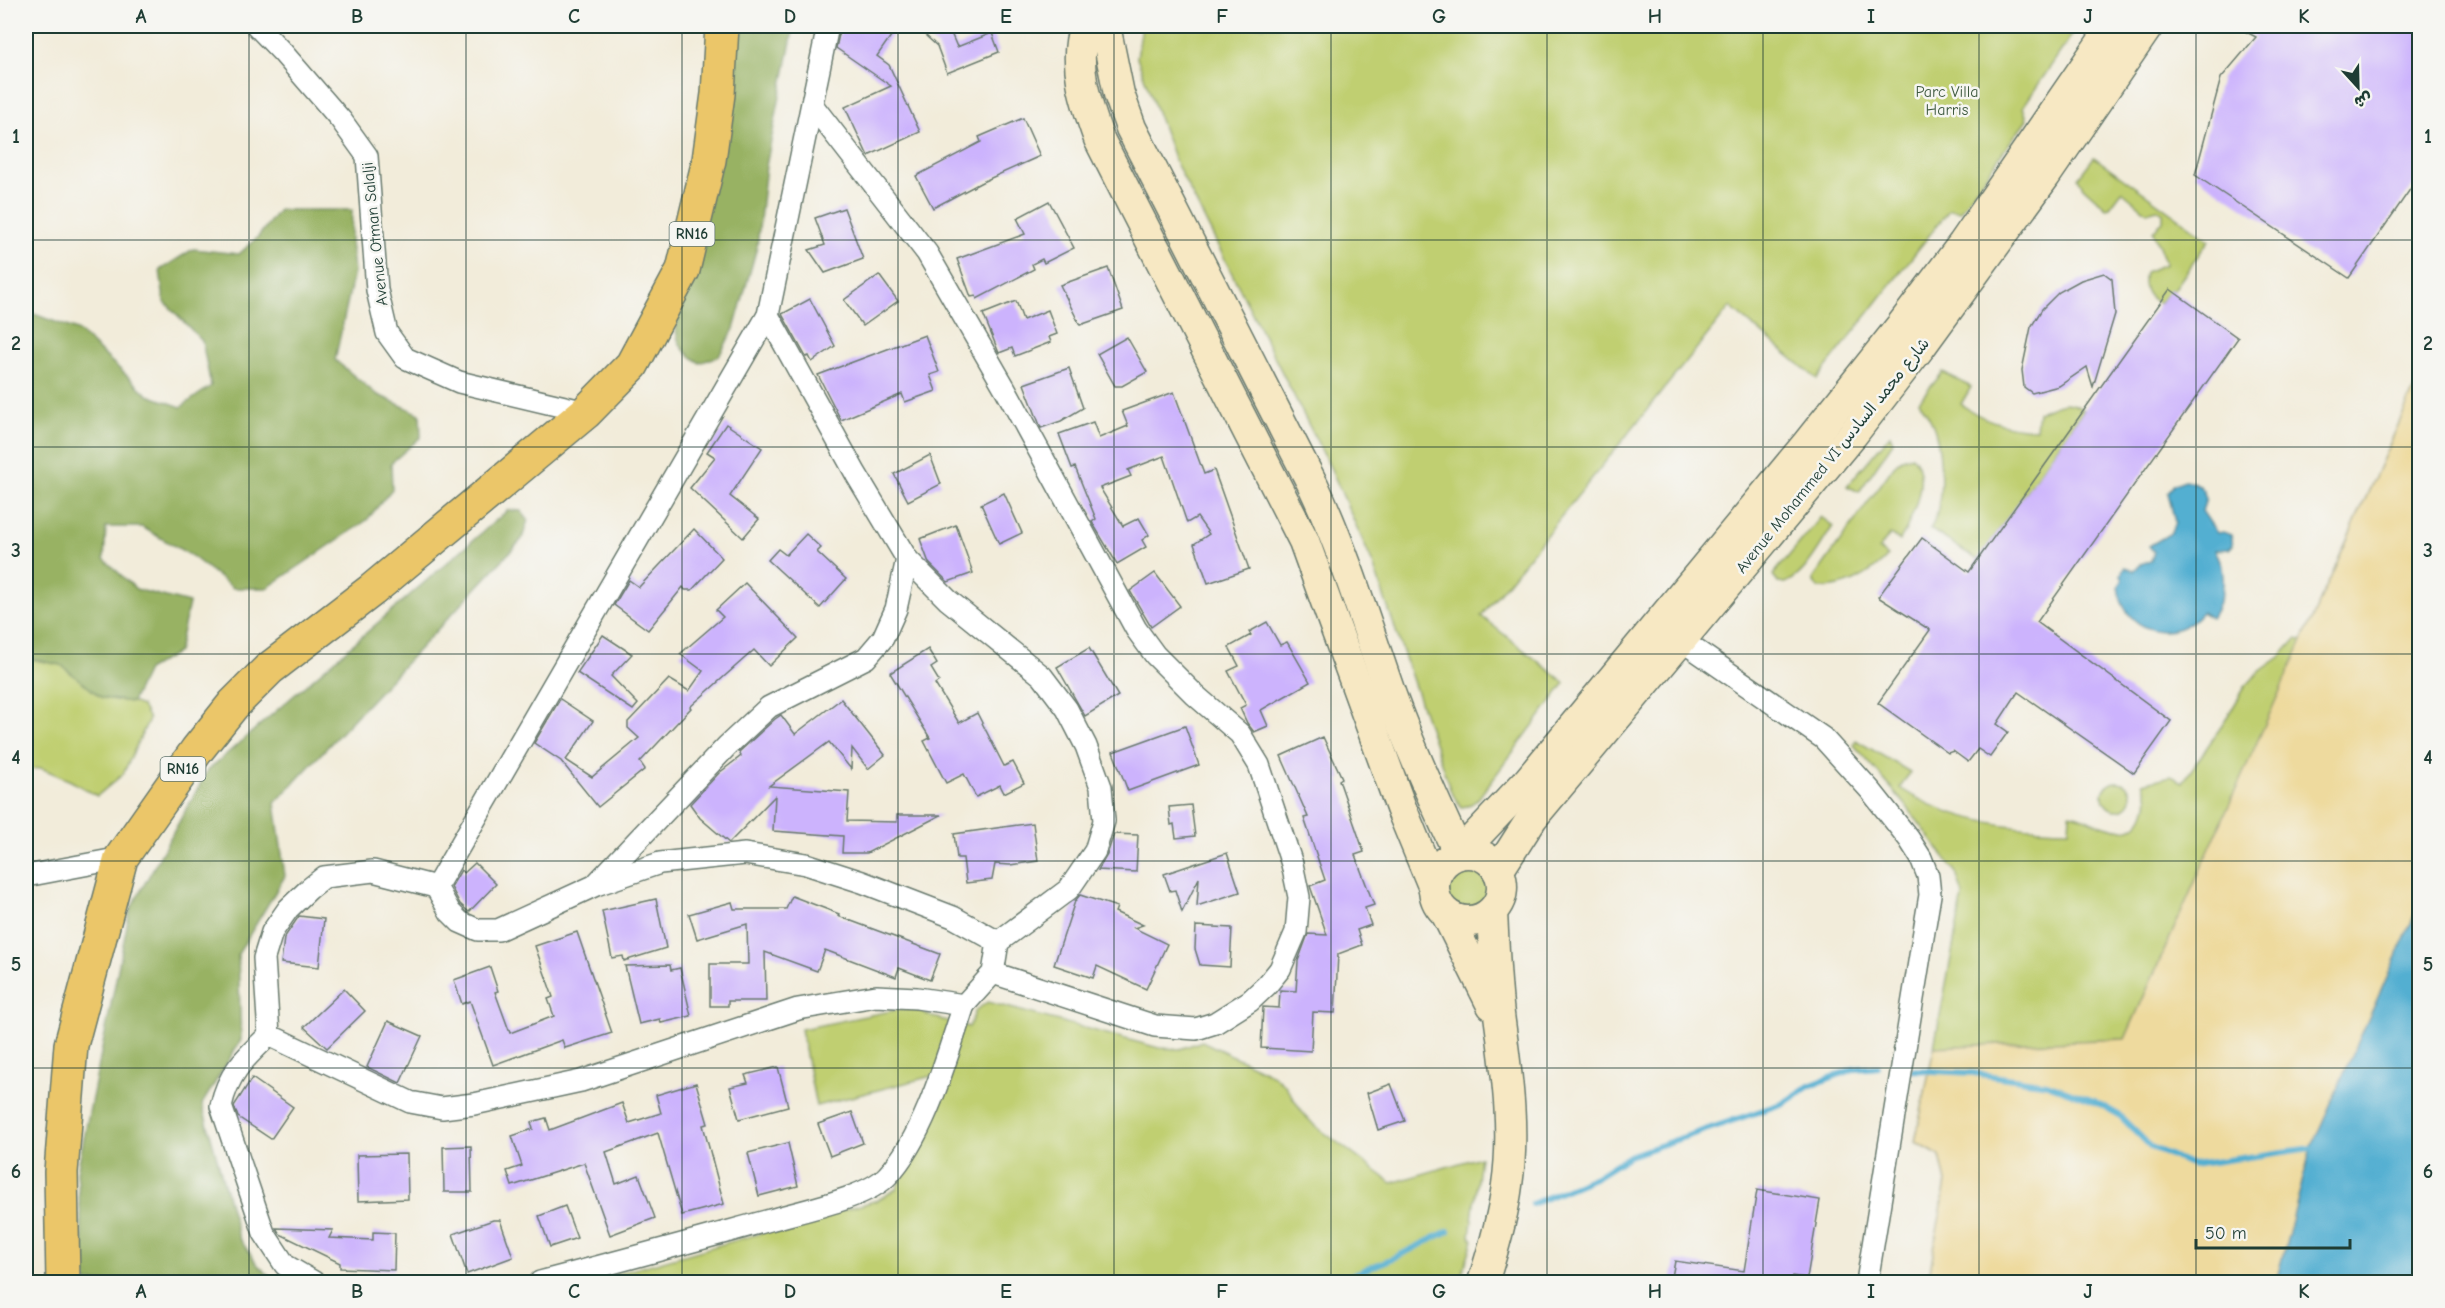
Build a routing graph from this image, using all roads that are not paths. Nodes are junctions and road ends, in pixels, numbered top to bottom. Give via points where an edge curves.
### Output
1 (257, 26) edge
2 (722, 26) edge
3 (828, 26) edge
4 (1085, 26) edge
5 (1106, 26) edge
6 (2114, 26) edge
7 (2148, 26) edge
8 (813, 106) junction
9 (768, 315) junction
10 (586, 412) junction
11 (907, 559) junction
12 (1681, 640) junction
13 (1459, 854) junction
14 (121, 858) junction
15 (1498, 871) junction
16 (26, 876) edge
17 (596, 885) junction
18 (436, 887) junction
19 (1434, 888) junction
20 (1492, 912) junction
21 (1447, 915) junction
22 (998, 942) junction
23 (993, 973) junction
24 (964, 1005) junction
25 (1500, 1021) junction
26 (269, 1035) junction
27 (63, 1282) edge
28 (314, 1282) edge
29 (540, 1282) edge
30 (1483, 1282) edge
31 (1867, 1282) edge

1 - 10 street, Avenue Otman Salalji via 341,120 367,156 377,290 387,333 405,358 459,382
2 - 10 main road, RN16 via 710,160 683,270 632,365
3 - 8 street
4 - 19 main road via 1079,62 1099,139 1304,541
5 - 13 main road via 1119,94 1131,128 1334,530 1390,693
6 - 13 main road, Avenue Mohammed VI شارع محمد السادس via 1964,244 1901,326 1530,780
7 - 12 main road, Avenue Mohammed VI شارع محمد السادس via 1921,346
8 - 9 street
8 - 23 street via 927,253 1136,629 1155,655 1245,742 1259,765 1299,897 1296,932 1280,969 1250,1001 1215,1023 1196,1029 1155,1026
9 - 11 street
9 - 18 street
10 - 14 main road, RN16 via 372,591 269,669 204,741
11 - 17 street via 896,609 883,638 866,658 770,707
11 - 22 street via 948,600 1042,676 1067,709 1101,787 1104,821 1095,851 1069,889
12 - 15 main road, Avenue Mohammed VI شارع محمد السادس via 1532,818
12 - 31 street via 1822,738 1871,790 1909,839 1928,876 1930,895
13 - 15 main road via 1481,856
13 - 19 main road via 1441,867
14 - 16 street
14 - 27 main road, RN16 via 71,1045 61,1172
15 - 20 main road via 1502,893
17 - 18 street via 498,930 478,930 460,922
17 - 22 street via 660,862 745,855 806,864 862,882 953,917
18 - 26 street via 373,871 324,877 309,889 272,932 264,958
19 - 21 main road via 1435,898
20 - 21 main road via 1470,922
20 - 25 main road
21 - 25 main road
22 - 23 street
23 - 24 street
24 - 26 street via 876,996 798,1010 581,1080 442,1108 410,1102
24 - 29 street via 923,1117 899,1161 877,1185 815,1207
25 - 30 main road via 1507,1072 1508,1184
26 - 28 street via 225,1086 221,1106 264,1233 285,1265

